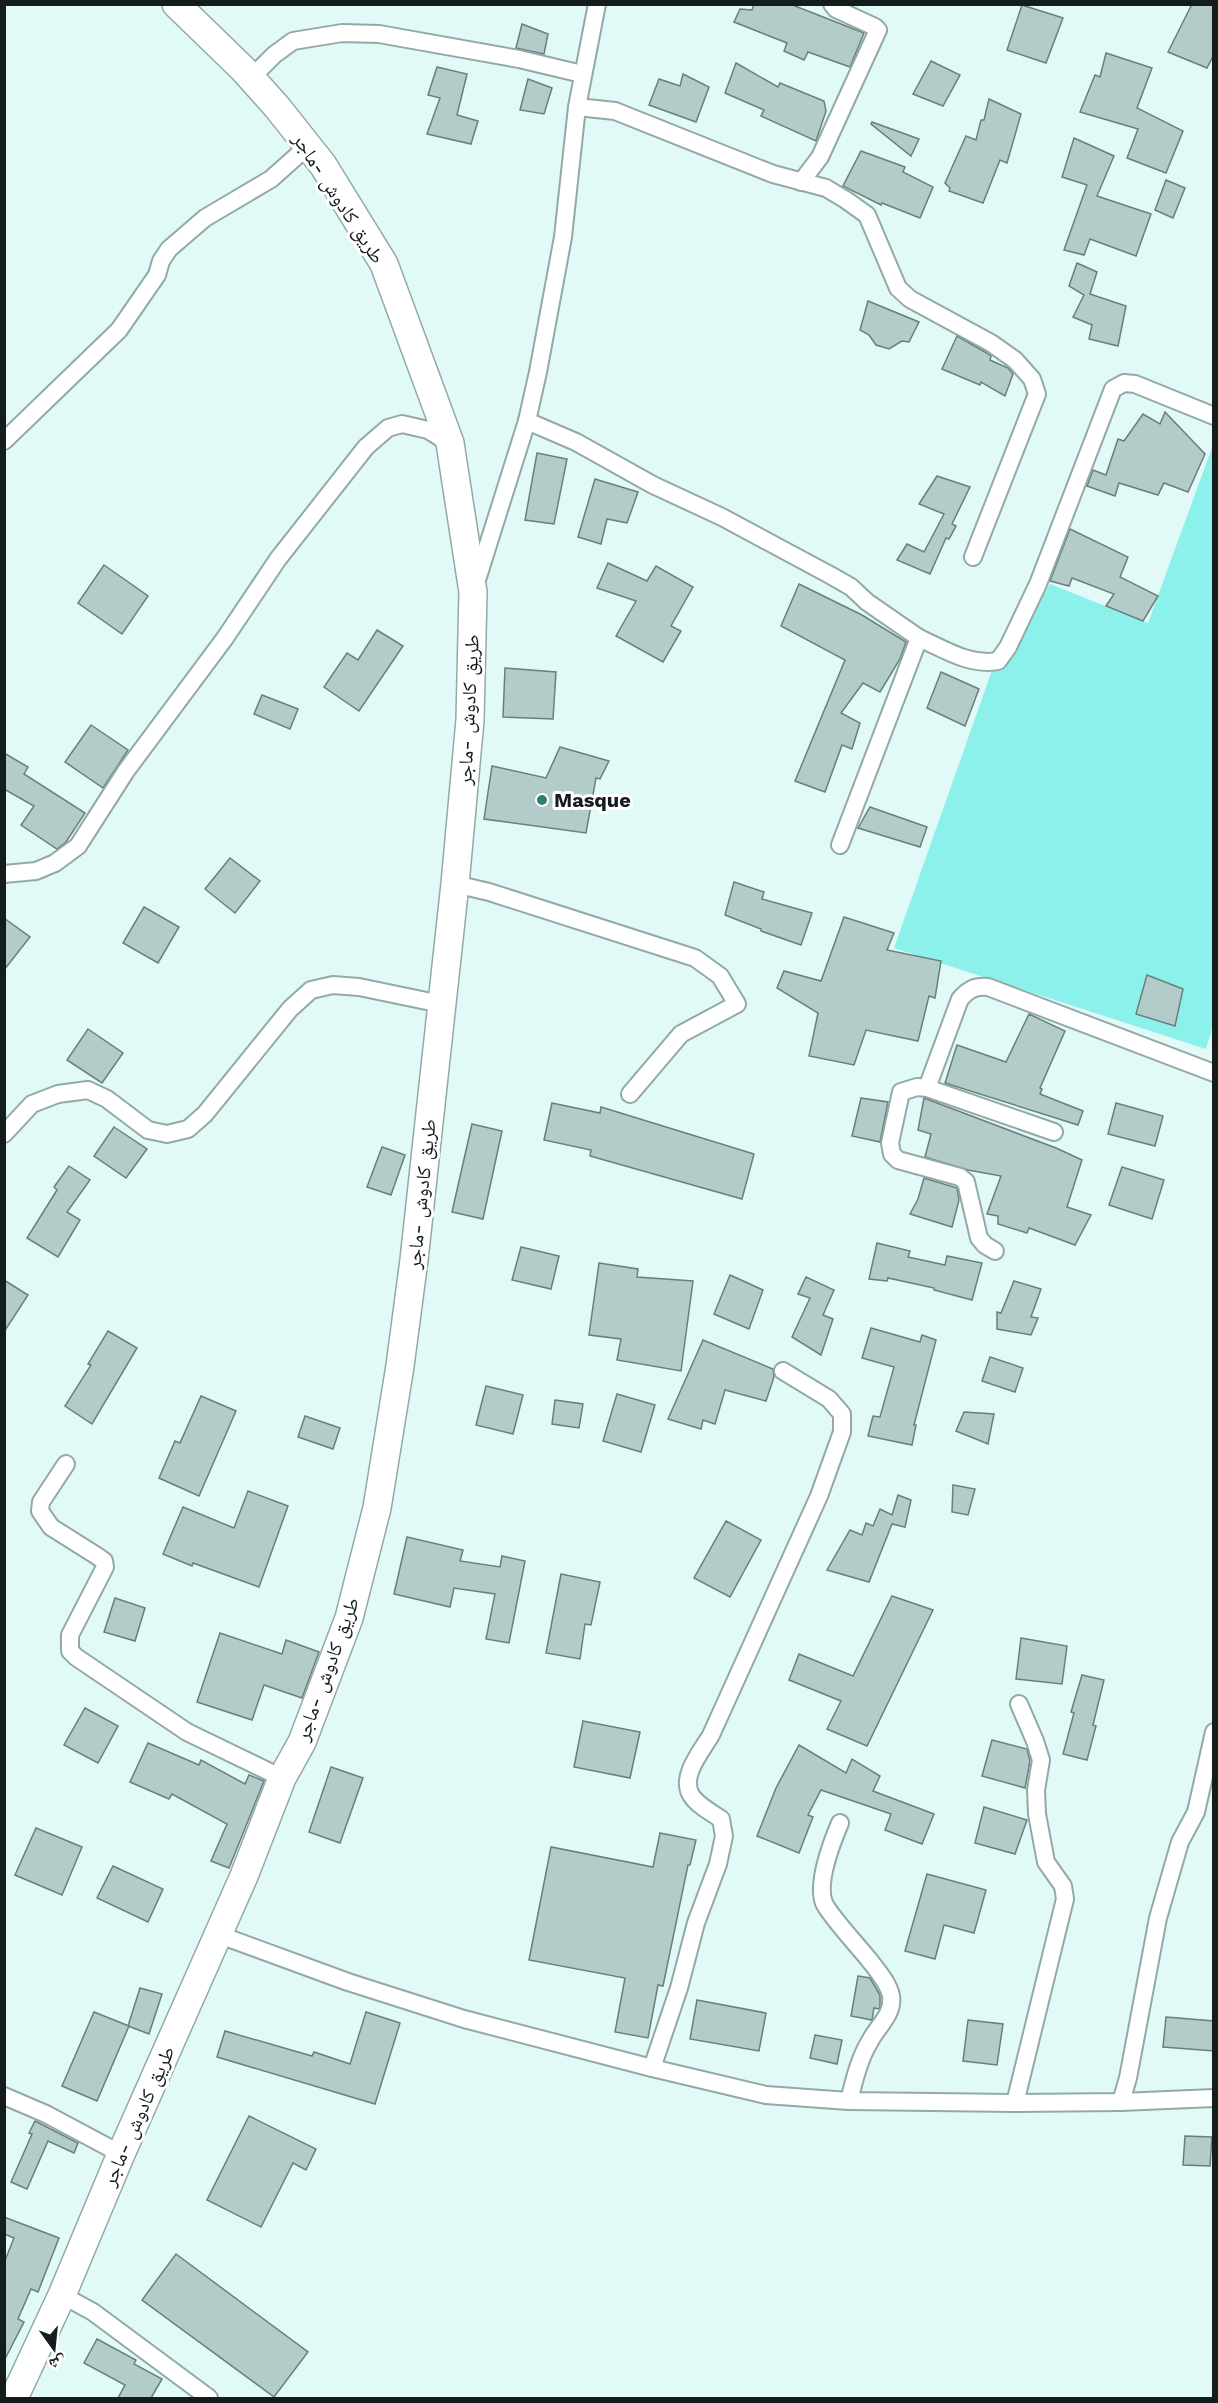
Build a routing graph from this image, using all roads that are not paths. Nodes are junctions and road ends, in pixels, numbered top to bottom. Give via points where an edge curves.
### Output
1 (176, 4) edge
2 (597, 4) edge
3 (832, 4) edge
4 (582, 74) junction
5 (252, 78) junction
6 (577, 107) junction
7 (308, 146) junction
8 (801, 182) junction
9 (1214, 416) edge
10 (527, 421) junction
11 (4, 441) edge
12 (450, 443) junction
13 (973, 557) dead end
14 (473, 592) junction
15 (919, 638) junction
16 (840, 845) dead end
17 (4, 874) edge
18 (456, 884) junction
19 (441, 1004) junction
20 (1214, 1073) edge
21 (927, 1088) junction
22 (630, 1094) dead end
23 (1054, 1132) dead end
24 (4, 1134) edge
25 (995, 1251) dead end
26 (783, 1371) dead end
27 (66, 1464) dead end
28 (1019, 1704) dead end
29 (1214, 1732) edge
30 (282, 1778) junction
31 (840, 1823) dead end
32 (217, 1934) junction
33 (652, 2068) junction
34 (4, 2096) edge
35 (1214, 2098) edge
36 (849, 2101) junction
37 (1121, 2102) junction
38 (1015, 2103) junction
39 (121, 2154) junction
40 (62, 2295) junction
41 (14, 2398) edge
42 (209, 2398) edge

1 - 5 highway, طريق كادوش -ماجر
2 - 4 street
3 - 8 street via 878,30 820,157
4 - 5 street via 391,36 342,33 293,41
4 - 6 street
5 - 7 highway, طريق كادوش -ماجر
6 - 8 street via 615,111
6 - 10 street via 563,237
7 - 11 street via 271,179 205,218 169,249 157,275 119,330
7 - 12 highway, طريق كادوش -ماجر via 384,264
8 - 13 street via 826,188 867,214 898,288 910,299 991,343 1015,360 1032,379 1037,394
9 - 15 street via 1135,384 1113,388 1038,584 998,661 971,661
10 - 14 street
10 - 15 street via 576,442 830,574
12 - 14 highway, طريق كادوش -ماجر
12 - 17 street via 428,430 402,423 388,428 366,447 279,559 126,771 78,846 36,871
14 - 18 highway, طريق كادوش -ماجر via 470,720
15 - 16 street
18 - 19 highway, طريق كادوش -ماجر
18 - 22 street via 695,958 720,976 737,1004 681,1035
19 - 24 street via 359,987 333,985 311,990 290,1009 206,1114 188,1129 167,1134 148,1130 107,1099 88,1090 58,1094 32,1104
19 - 30 highway, طريق كادوش -ماجر via 413,1272 377,1508 349,1618 302,1742
20 - 21 street via 977,986 960,999
21 - 23 street
21 - 25 street via 901,1092 890,1143 892,1154 898,1160 966,1182 980,1238
26 - 33 street via 829,1399 842,1414 842,1432 819,1496 711,1735 690,1770 688,1784 692,1796 721,1819 724,1836
27 - 30 street via 41,1502 40,1511 51,1527 104,1561 105,1567 70,1635 70,1651 187,1731
28 - 38 street via 1041,1760 1037,1814 1046,1862 1064,1886 1065,1899
29 - 37 street via 1196,1812 1180,1842 1158,1918
30 - 32 highway, طريق كادوش -ماجر
31 - 36 street via 829,1850 822,1888 824,1903 877,1969 891,1995 885,2018 870,2039 856,2071
32 - 33 street via 464,2019
32 - 39 highway, طريق كادوش -ماجر
33 - 36 street via 766,2095
34 - 39 street
35 - 37 street
36 - 38 street
37 - 38 street
39 - 40 highway, طريق كادوش -ماجر
40 - 41 highway, طريق كادوش -ماجر
40 - 42 street via 93,2313

